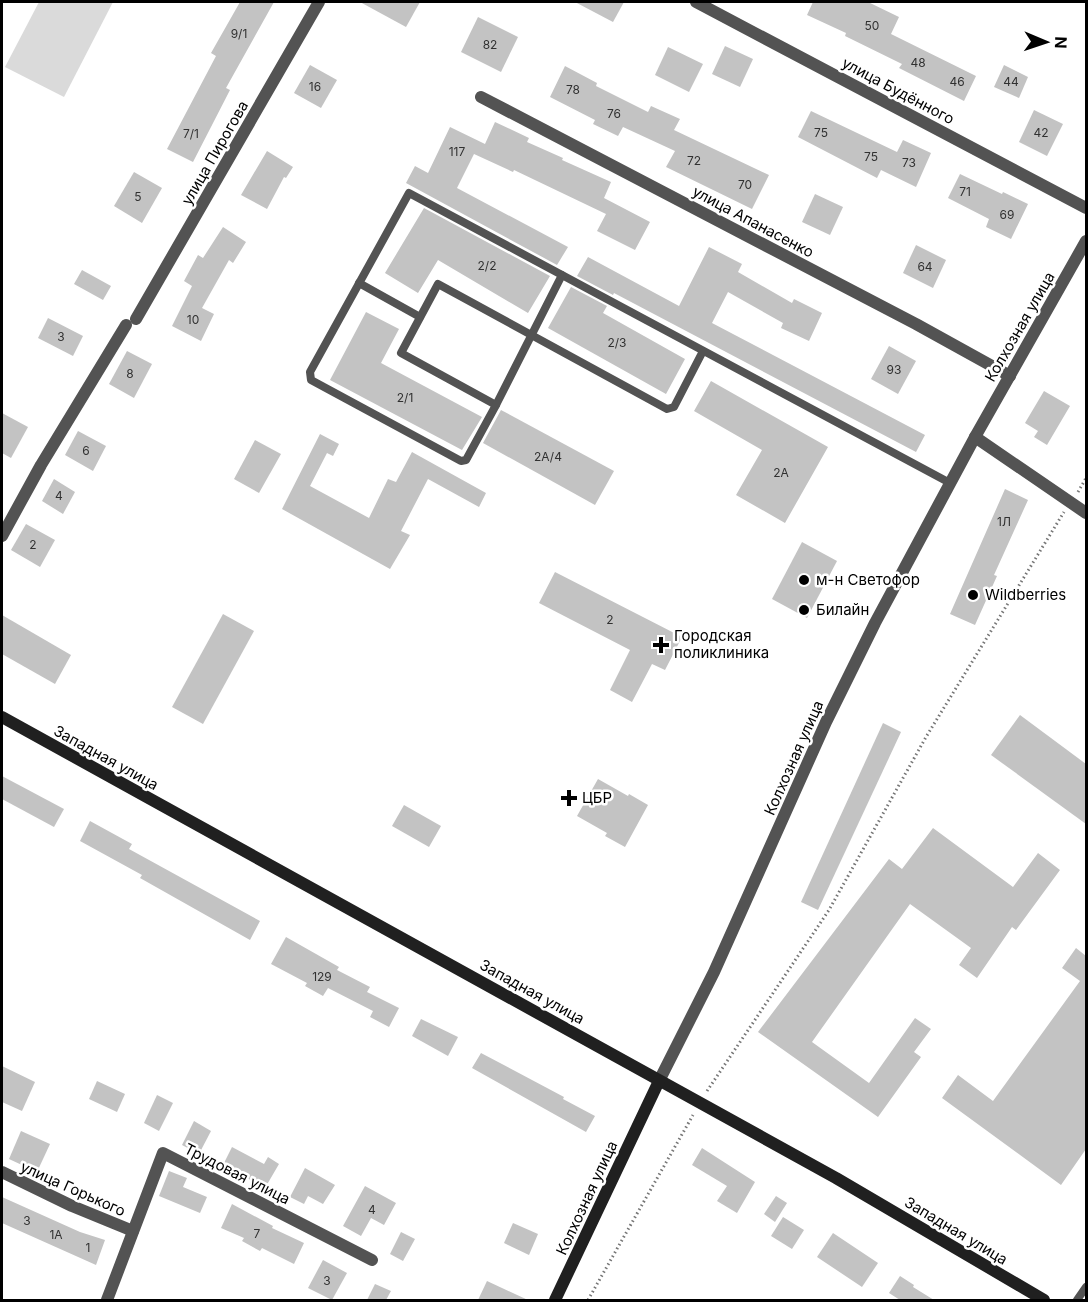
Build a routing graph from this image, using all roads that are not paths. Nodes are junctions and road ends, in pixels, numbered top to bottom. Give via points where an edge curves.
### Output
1 (319, 2) edge
2 (696, 2) edge
3 (481, 97) dead end
4 (1086, 207) edge
5 (1086, 241) edge
6 (562, 275) junction
7 (359, 283) junction
8 (420, 317) junction
9 (532, 334) junction
10 (703, 351) junction
11 (1010, 376) junction
12 (496, 405) junction
13 (975, 436) junction
14 (950, 483) junction
15 (1086, 513) edge
16 (2, 536) edge
17 (2, 717) edge
18 (659, 1081) junction
19 (2, 1172) edge
20 (134, 1232) junction
21 (372, 1260) dead end
22 (1086, 1287) edge
23 (107, 1300) edge
24 (556, 1300) edge
25 (1044, 1300) edge
26 (1077, 1300) edge

1 - 16 street, улица Пирогова
2 - 4 street, улица Будённого
3 - 11 street, улица Апанасенко
5 - 11 street, Колхозная улица
6 - 7 lane via 409,193
6 - 9 lane
6 - 10 lane
7 - 8 lane
7 - 12 lane via 310,372 311,380 461,461 466,460
8 - 9 lane via 438,284
8 - 12 lane via 401,353
9 - 10 lane via 667,409 674,407
9 - 12 lane
10 - 14 lane
11 - 13 street, Колхозная улица
13 - 14 street, Колхозная улица
13 - 15 street
14 - 18 street, Колхозная улица via 826,722 714,972
17 - 18 street, Западная улица
18 - 24 street, Колхозная улица
18 - 25 street, Западная улица via 836,1178
19 - 20 street, улица Горького
20 - 21 street, Трудовая улица via 163,1154
20 - 23 street, Трудовая улица
22 - 26 lane

